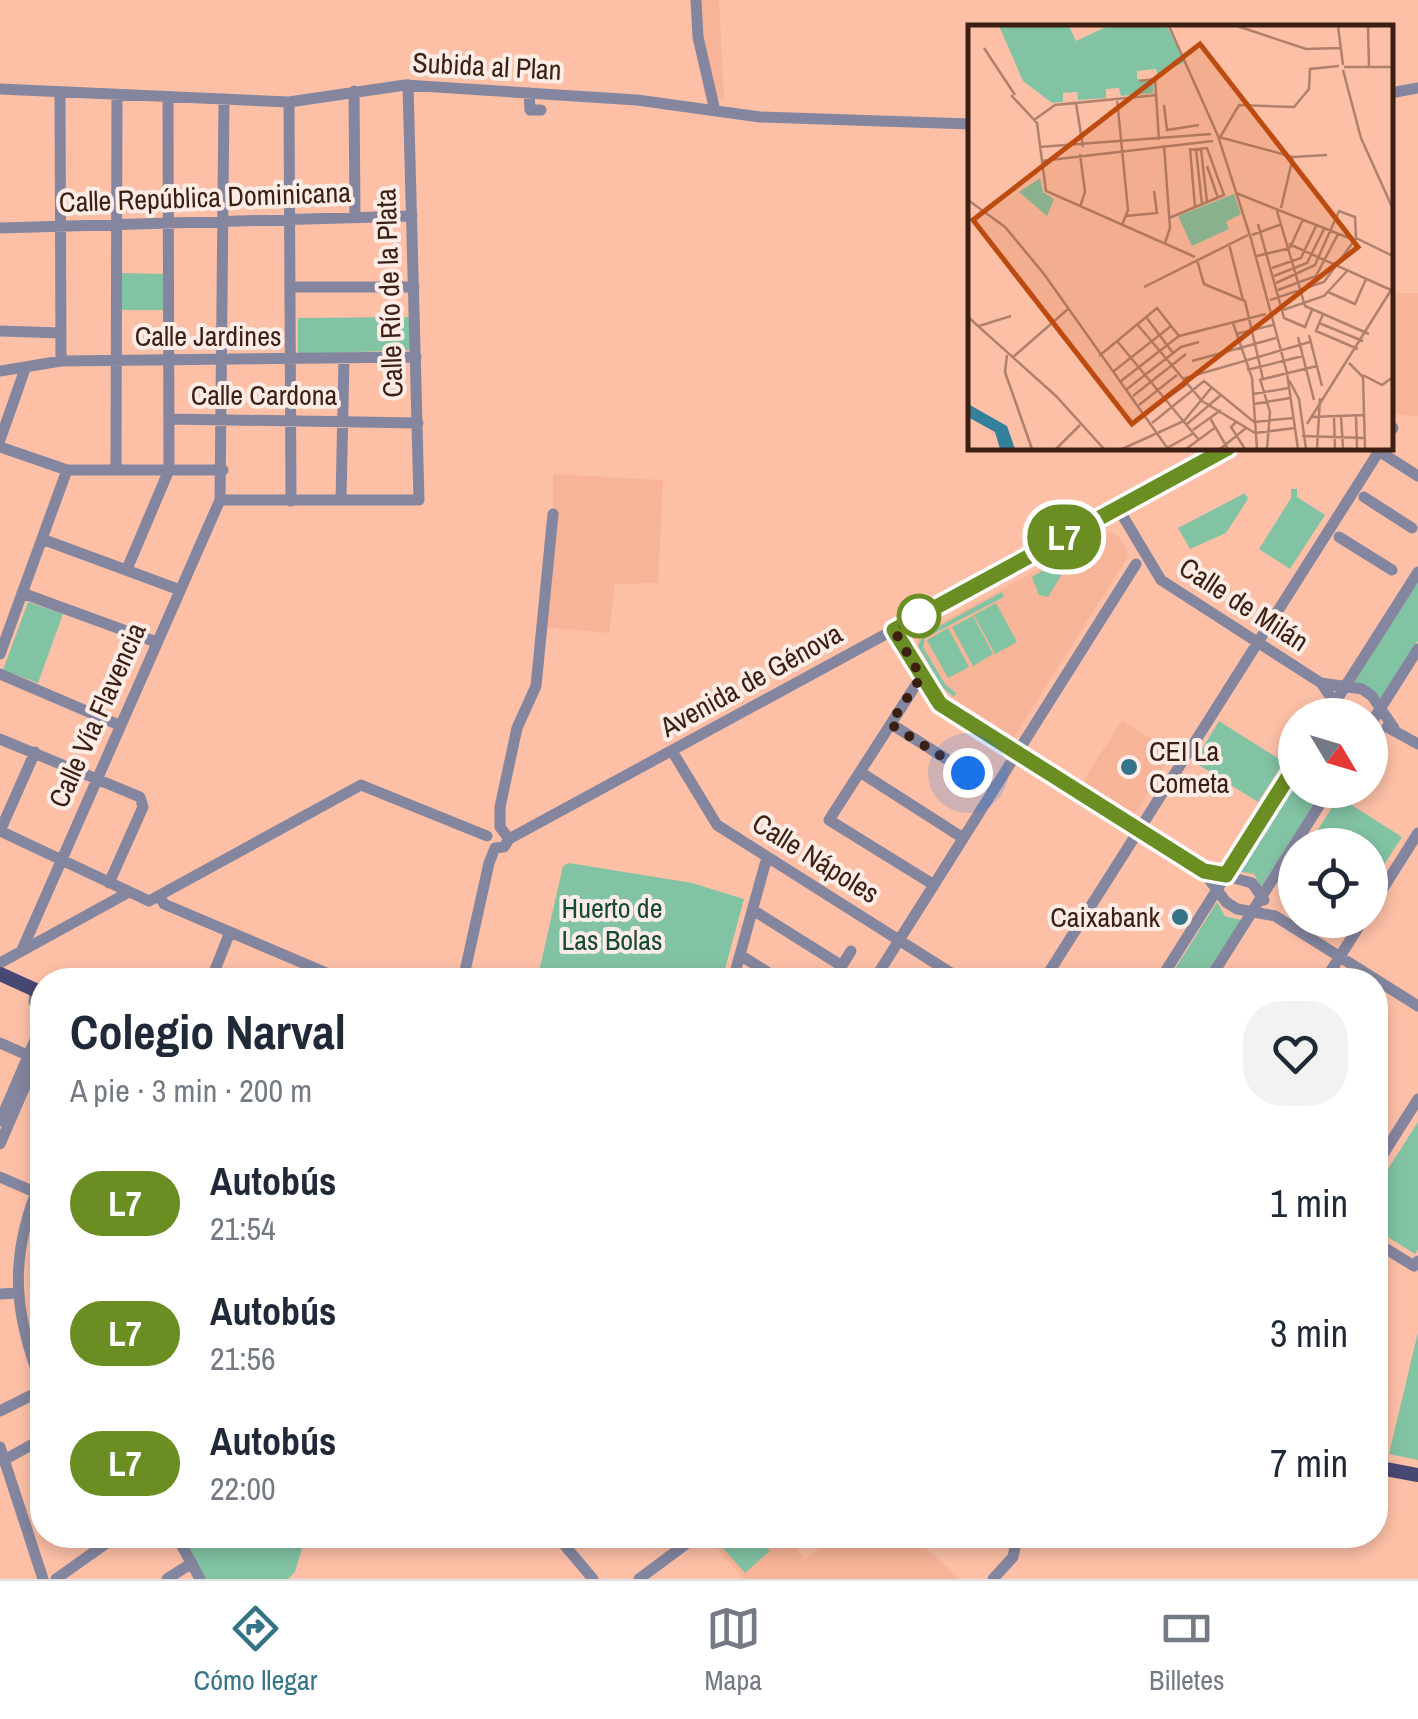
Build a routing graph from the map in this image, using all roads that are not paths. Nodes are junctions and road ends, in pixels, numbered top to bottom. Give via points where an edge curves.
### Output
1 (696, 0) edge
2 (408, 85) junction
3 (1418, 88) edge
4 (0, 90) edge
5 (354, 91) junction
6 (60, 92) junction
7 (529, 92) junction
8 (1393, 93) edge
9 (117, 94) junction
10 (168, 97) junction
11 (224, 99) junction
12 (289, 102) junction
13 (541, 110) dead end
14 (714, 111) junction
15 (968, 124) edge
16 (356, 216) junction
17 (412, 216) junction
18 (293, 218) junction
19 (225, 221) junction
20 (169, 223) junction
21 (118, 224) junction
22 (61, 226) junction
23 (0, 228) edge
24 (293, 287) junction
25 (414, 287) junction
26 (0, 331) edge
27 (61, 333) junction
28 (416, 357) junction
29 (344, 359) junction
30 (169, 360) junction
31 (61, 361) junction
32 (117, 361) junction
33 (294, 361) junction
34 (223, 362) junction
35 (25, 369) junction
36 (0, 371) edge
37 (169, 419) junction
38 (223, 420) junction
39 (294, 420) junction
40 (344, 420) junction
41 (418, 422) junction
42 (0, 443) edge
43 (1224, 450) edge
44 (1377, 450) edge
45 (1381, 450) edge
46 (67, 470) junction
47 (116, 470) junction
48 (169, 470) junction
49 (223, 470) junction
50 (1418, 476) edge
51 (1364, 497) dead end
52 (220, 500) junction
53 (341, 500) junction
54 (291, 501) junction
55 (1118, 508) junction
56 (553, 514) dead end
57 (1412, 528) dead end
58 (1339, 537) dead end
59 (42, 539) junction
60 (1136, 564) dead end
61 (127, 569) junction
62 (1406, 575) edge
63 (180, 590) junction
64 (22, 592) junction
65 (4, 630) edge
66 (894, 630) junction
67 (156, 642) junction
68 (1258, 642) junction
69 (1418, 649) edge
70 (0, 654) edge
71 (0, 674) edge
72 (921, 677) junction
73 (1321, 683) junction
74 (1345, 688) junction
75 (1332, 698) edge
76 (1338, 698) edge
77 (1373, 698) edge
78 (1387, 698) edge
79 (1388, 720) edge
80 (890, 724) junction
81 (119, 725) junction
82 (1388, 727) edge
83 (1394, 728) junction
84 (0, 739) edge
85 (1418, 744) edge
86 (672, 751) junction
87 (35, 752) junction
88 (1017, 753) junction
89 (860, 772) junction
90 (96, 778) junction
91 (994, 789) junction
92 (1278, 793) edge
93 (1318, 808) edge
94 (500, 827) junction
95 (1139, 830) junction
96 (0, 831) edge
97 (1418, 833) edge
98 (487, 836) junction
99 (964, 838) junction
100 (508, 839) junction
101 (496, 848) junction
102 (767, 857) junction
103 (61, 860) junction
104 (1204, 871) junction
105 (1226, 875) junction
106 (1388, 880) edge
107 (110, 884) junction
108 (934, 885) junction
109 (1218, 888) junction
110 (129, 892) junction
111 (1262, 896) junction
112 (160, 897) junction
113 (752, 910) junction
114 (1253, 910) junction
115 (1274, 916) junction
116 (230, 932) junction
117 (1352, 938) edge
118 (899, 940) junction
119 (22, 950) junction
120 (851, 951) dead end
121 (740, 955) junction
122 (1340, 957) junction
123 (842, 966) joint
124 (2, 967) edge
125 (216, 968) edge
126 (315, 968) edge
127 (466, 968) edge
128 (736, 968) edge
129 (761, 968) edge
130 (883, 968) edge
131 (943, 968) edge
132 (1052, 968) edge
133 (1168, 968) edge
134 (1216, 968) edge
135 (1333, 968) edge
136 (1358, 968) edge
137 (30, 985) edge
138 (1388, 987) edge
139 (1418, 1006) edge
140 (0, 1043) edge
141 (30, 1053) edge
142 (30, 1070) edge
143 (30, 1075) edge
144 (1418, 1100) edge
145 (0, 1121) edge
146 (1388, 1140) edge
147 (0, 1144) edge
148 (0, 1177) edge
149 (30, 1190) edge
150 (30, 1216) edge
151 (1388, 1250) edge
152 (1418, 1260) edge
153 (17, 1293) junction
154 (0, 1294) edge
155 (30, 1355) edge
156 (30, 1394) edge
157 (0, 1411) edge
158 (30, 1446) edge
159 (0, 1447) edge
160 (4, 1460) junction
161 (1388, 1469) edge
162 (1418, 1475) edge
163 (30, 1539) edge
164 (33, 1548) edge
165 (100, 1548) edge
166 (183, 1548) edge
167 (567, 1548) edge
168 (681, 1548) edge
169 (1015, 1548) edge
170 (192, 1563) junction
171 (43, 1579) edge
172 (56, 1579) edge
173 (167, 1579) edge
174 (200, 1579) edge
175 (592, 1579) edge
176 (640, 1579) edge
177 (993, 1579) edge

1 - 14 street
2 - 5 street, Subida al Plan
2 - 7 street, Subida al Plan
2 - 17 street, Calle Río de la Plata
3 - 8 street
4 - 6 street, Subida al Plan
5 - 12 street, Subida al Plan
5 - 16 street
6 - 9 street, Subida al Plan
6 - 22 street
7 - 13 street via 530,110
7 - 14 street, Subida al Plan
9 - 10 street, Subida al Plan
9 - 21 street
10 - 11 street, Subida al Plan
10 - 20 street
11 - 12 street, Subida al Plan
11 - 19 street, Calle Vía Flavencia
12 - 18 street
14 - 15 street, Subida al Plan
16 - 17 street, Calle República Dominicana
16 - 18 street, Calle República Dominicana
17 - 25 street, Calle Río de la Plata
18 - 19 street, Calle República Dominicana
18 - 24 street
19 - 20 street, Calle República Dominicana
19 - 34 street, Calle Vía Flavencia
20 - 21 street, Calle República Dominicana
20 - 30 street
21 - 22 street, Calle República Dominicana
21 - 32 street
22 - 23 street, Calle República Dominicana
22 - 27 street
24 - 25 street
24 - 33 street
25 - 28 street, Calle Río de la Plata
26 - 27 street
27 - 31 street
28 - 29 street, Calle Jardines
28 - 41 street, Calle Río de la Plata
29 - 33 street, Calle Jardines
29 - 40 street
30 - 32 street, Calle Jardines
30 - 34 street, Calle Jardines
30 - 37 street
31 - 32 street, Calle Jardines
31 - 35 street, Calle Jardines
32 - 47 street
33 - 34 street, Calle Jardines
33 - 39 street
34 - 38 street, Calle Vía Flavencia
35 - 36 street, Calle Jardines
35 - 42 street
37 - 38 street, Calle Cardona
37 - 48 street
38 - 39 street, Calle Cardona
38 - 49 street, Calle Vía Flavencia
39 - 40 street, Calle Cardona
39 - 54 street
40 - 41 street, Calle Cardona
40 - 53 street
41 - 53 street, Calle Río de la Plata via 420,500
42 - 46 street
43 - 55 street, Avenida de Génova
44 - 68 street
45 - 50 street
46 - 47 street
46 - 59 street
47 - 48 street
48 - 49 street
48 - 61 street
49 - 52 street, Calle Vía Flavencia
51 - 57 street
52 - 54 street
52 - 63 street, Calle Vía Flavencia
53 - 54 street
55 - 66 street, Avenida de Génova
55 - 68 street, Calle de Milán via 1156,576
56 - 94 street via 536,686 517,728
58 - 62 street
59 - 61 street
59 - 64 street
60 - 88 street
61 - 63 street
62 - 74 street
63 - 67 street, Calle Vía Flavencia
64 - 65 street
64 - 67 street
65 - 70 street
66 - 72 street
66 - 86 street, Avenida de Génova
67 - 81 street, Calle Vía Flavencia
68 - 73 street, Calle de Milán
68 - 95 street
69 - 78 street
71 - 81 street
72 - 80 street
72 - 88 street via 940,704
73 - 74 street, Calle de Milán
73 - 75 street, Calle de Milán
74 - 76 street
74 - 77 street
79 - 83 street
80 - 89 street
80 - 91 street
81 - 90 street, Calle Vía Flavencia
82 - 83 street
83 - 85 street
84 - 87 street
86 - 100 street, Avenida de Génova
86 - 102 street, Calle Nápoles via 710,818
87 - 90 street
87 - 96 street
88 - 91 street
88 - 95 street
89 - 99 street
89 - 108 street via 829,820
90 - 103 street, Calle Vía Flavencia
90 - 107 street via 140,797 143,806
91 - 99 street
92 - 105 street
93 - 111 street
94 - 98 street
94 - 100 street
95 - 104 street
95 - 132 street
96 - 103 street
97 - 106 street
98 - 101 street
98 - 112 street via 361,785
99 - 108 street
100 - 101 street
101 - 127 street
102 - 113 street
102 - 118 street, Calle Nápoles
103 - 107 street
103 - 119 street, Calle Vía Flavencia
104 - 105 street
104 - 109 street
105 - 109 street
105 - 111 street via 1252,883
107 - 110 street
108 - 118 street
109 - 114 street via 1237,909
109 - 133 street
110 - 112 street via 149,902
110 - 119 street
111 - 114 street
111 - 115 street
112 - 116 street
113 - 121 street
113 - 123 street
114 - 115 street
114 - 134 street
115 - 122 street
116 - 125 street
116 - 126 street
117 - 122 street
118 - 130 street
118 - 131 street, Calle Nápoles
119 - 124 street
120 - 123 street
121 - 128 street
121 - 129 street
122 - 135 street
122 - 136 street
124 - 137 main road
138 - 139 street
140 - 141 street
142 - 145 street
143 - 147 street
144 - 146 street
148 - 149 street
150 - 153 street via 20,1240
151 - 152 street via 1414,1266
153 - 154 street
153 - 155 street
156 - 157 street
158 - 160 street
159 - 160 street
160 - 163 street
161 - 162 main road
164 - 171 street
165 - 172 street
166 - 170 street
167 - 175 street
168 - 176 street
169 - 177 street
170 - 173 street
170 - 174 street

